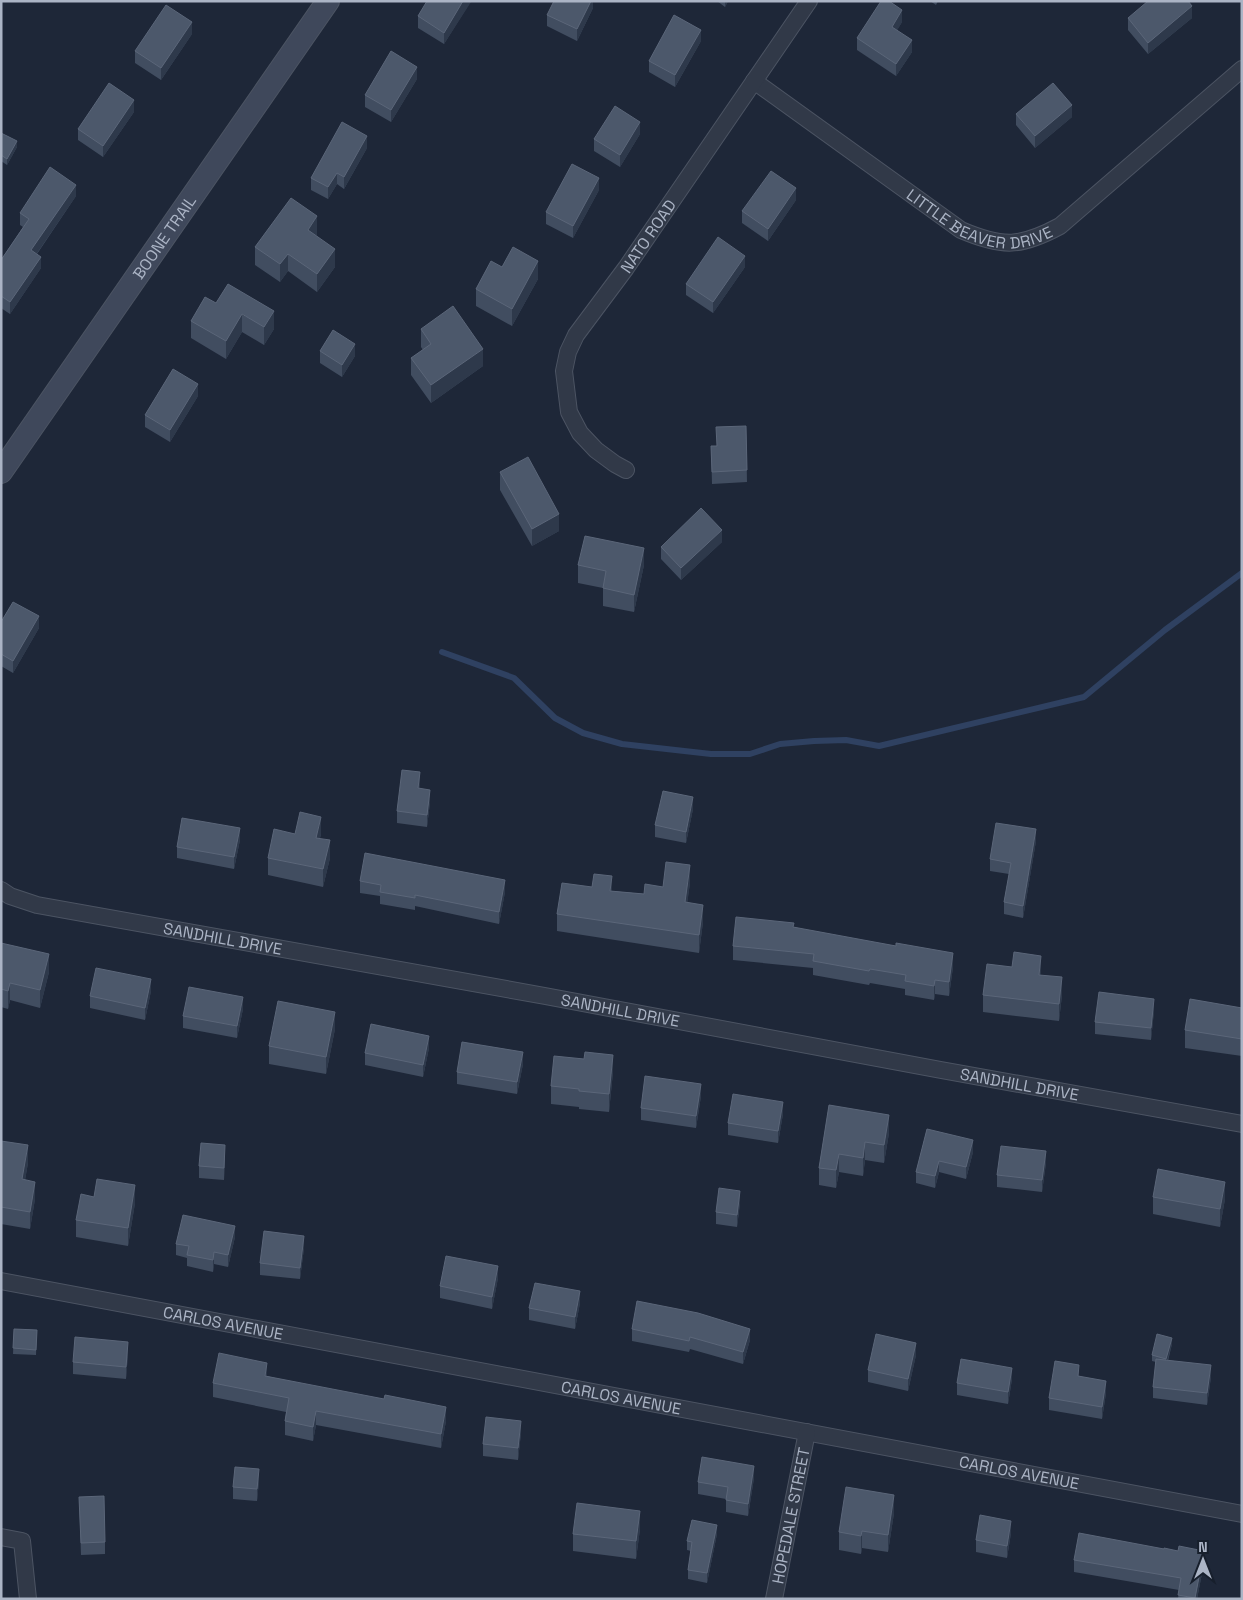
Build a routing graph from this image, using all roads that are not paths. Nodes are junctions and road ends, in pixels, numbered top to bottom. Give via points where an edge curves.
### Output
1 (328, 1) edge
2 (810, 1) edge
3 (1242, 69) edge
4 (754, 81) junction
5 (626, 470) dead end
6 (1, 472) edge
7 (1, 890) edge
8 (1242, 1124) edge
9 (1, 1281) edge
10 (807, 1432) junction
11 (1242, 1514) edge
12 (1, 1537) edge
13 (28, 1599) edge
14 (774, 1599) edge

1 - 6 street, BOONE TRAIL
2 - 4 street, NATO ROAD
3 - 4 street, LITTLE BEAVER DRIVE via 1060,226 1038,238 1006,243 983,239 962,230
4 - 5 street, NATO ROAD via 576,335 568,352 564,370 569,412 580,433 596,450
7 - 8 street, SANDHILL DRIVE via 37,905
9 - 10 street, CARLOS AVENUE
10 - 11 street, CARLOS AVENUE
10 - 14 street, HOPEDALE STREET
12 - 13 street via 22,1541

